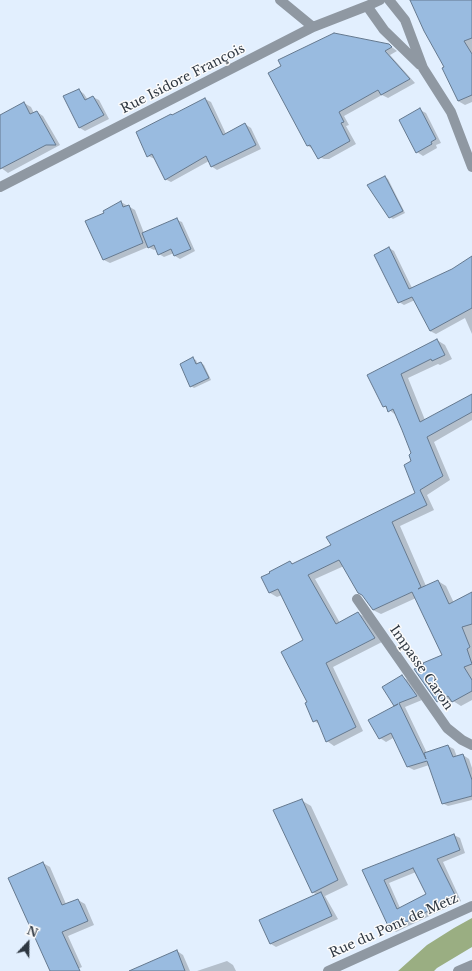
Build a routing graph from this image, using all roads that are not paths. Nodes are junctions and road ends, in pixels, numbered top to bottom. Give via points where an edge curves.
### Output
1 (280, 0) edge
2 (380, 0) edge
3 (389, 0) edge
4 (367, 6) junction
5 (313, 26) junction
6 (423, 68) junction
7 (472, 167) edge
8 (0, 187) edge
9 (357, 599) dead end
10 (472, 745) edge
11 (472, 906) edge
12 (472, 965) edge
13 (328, 971) edge
14 (458, 971) edge

1 - 5 street
2 - 4 street, Rue Isidore François
3 - 6 street via 405,20
4 - 5 street, Rue Isidore François
4 - 6 street via 384,30
5 - 8 street, Rue Isidore François
6 - 7 street via 451,112
9 - 10 street, Impasse Caron via 447,728
11 - 13 street, Rue du Pont de Metz
12 - 14 street

